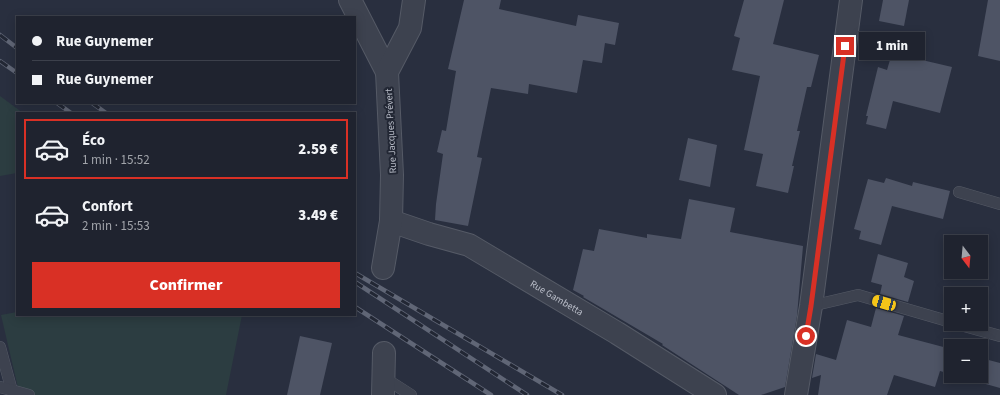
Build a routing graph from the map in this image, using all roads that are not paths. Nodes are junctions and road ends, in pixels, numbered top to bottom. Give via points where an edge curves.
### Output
1 (350, 0) edge
2 (414, 0) edge
3 (851, 0) edge
4 (387, 72) junction
5 (959, 192) dead end
6 (1000, 204) edge
7 (391, 221) junction
8 (383, 268) dead end
9 (811, 306) junction
10 (944, 320) edge
11 (982, 331) edge
12 (1000, 336) edge
13 (0, 347) edge
14 (384, 353) dead end
15 (383, 386) edge
16 (0, 387) edge
17 (12, 391) junction
18 (29, 395) edge
19 (411, 395) edge
20 (715, 395) edge
21 (796, 395) edge

1 - 4 street
2 - 4 street via 410,28
3 - 9 street
4 - 7 street, Rue Jacques Prévert via 392,175
5 - 6 lane
7 - 8 street, Rue Jacques Prévert
7 - 20 street, Rue Gambetta via 469,245
9 - 10 lane via 858,295
9 - 21 street
11 - 12 lane
13 - 17 lane
14 - 15 street
15 - 19 lane
16 - 17 lane
17 - 18 lane

